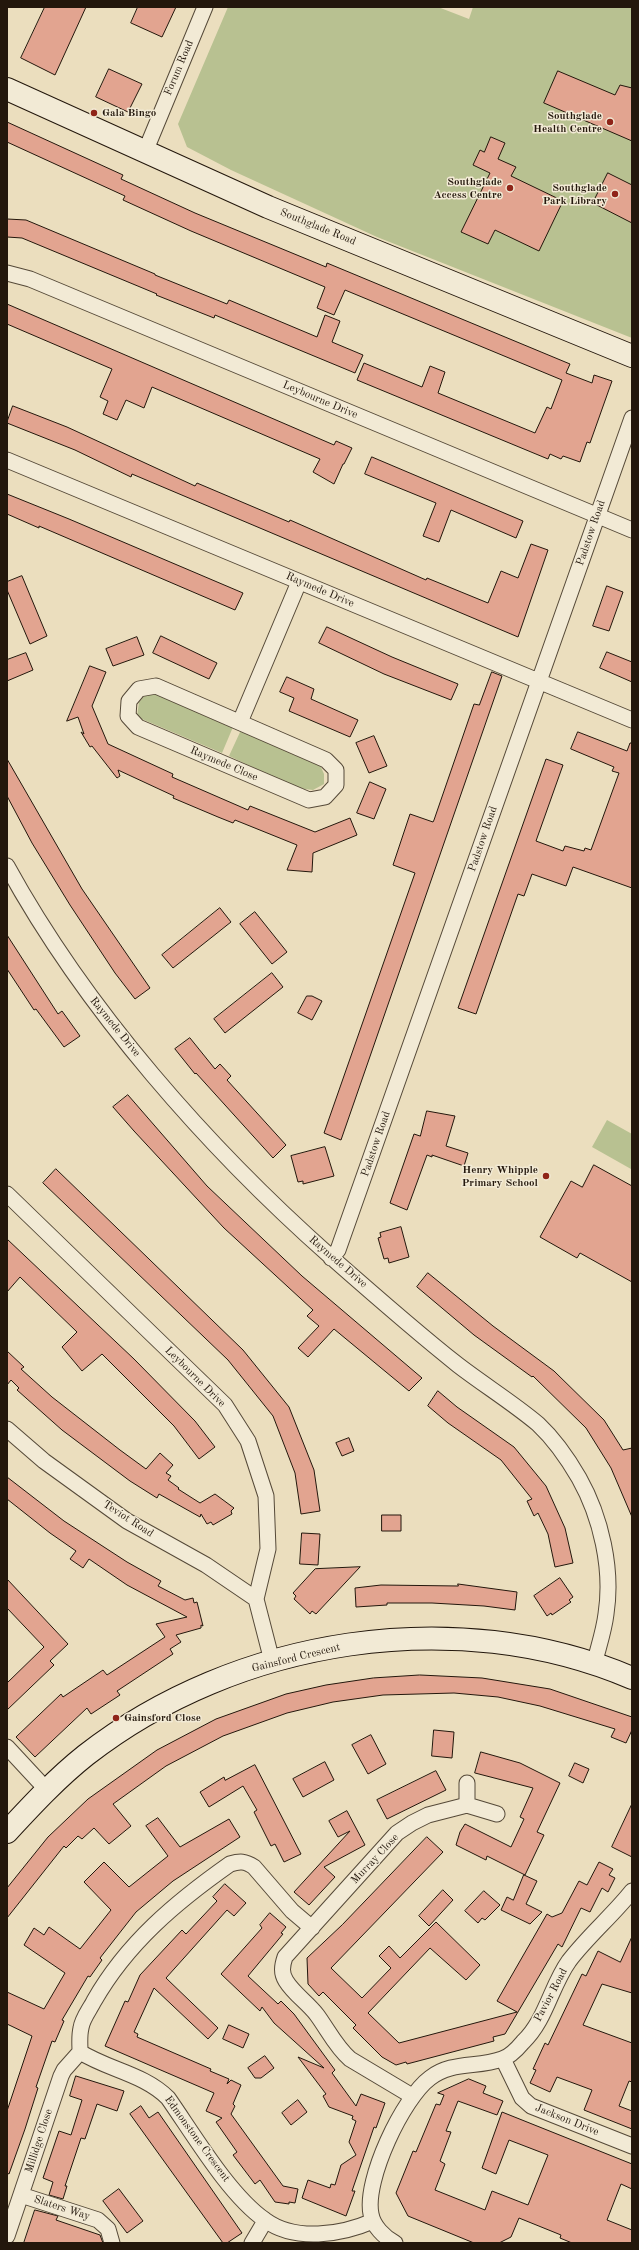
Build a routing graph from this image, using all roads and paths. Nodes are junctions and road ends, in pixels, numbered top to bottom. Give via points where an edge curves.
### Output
1 (205, 7) edge
2 (7, 89) edge
3 (145, 152) junction
4 (7, 273) edge
5 (632, 356) edge
6 (632, 418) edge
7 (7, 460) edge
8 (597, 516) junction
9 (632, 530) edge
10 (299, 582) junction
11 (539, 681) junction
12 (632, 720) edge
13 (240, 722) junction
14 (7, 866) edge
15 (7, 1194) edge
16 (332, 1258) junction
17 (7, 1429) edge
18 (256, 1599) junction
19 (272, 1661) junction
20 (594, 1665) junction
21 (632, 1678) edge
22 (7, 1747) edge
23 (467, 1783) dead end
24 (46, 1789) junction
25 (467, 1805) junction
26 (497, 1814) dead end
27 (7, 1832) edge
28 (632, 1891) edge
29 (312, 1928) junction
30 (80, 2052) junction
31 (503, 2059) junction
32 (412, 2096) junction
33 (632, 2146) edge
34 (21, 2195) junction
35 (265, 2221) junction
36 (373, 2222) junction
37 (7, 2236) edge
38 (112, 2243) edge
39 (252, 2243) edge
40 (395, 2243) edge

1 - 3 street, Forum Road
2 - 3 street, Southglade Road
3 - 5 street, Southglade Road via 268,207
4 - 8 street, Leybourne Drive via 30,279
6 - 8 street, Padstow Road
7 - 10 street, Raymede Drive
8 - 9 street, Leybourne Drive
8 - 11 street, Padstow Road
10 - 11 street, Raymede Drive
10 - 13 street
11 - 12 street, Raymede Drive
11 - 16 street, Padstow Road via 338,1250
13 - 13 street, Raymede Close via 326,760 336,770 336,785 325,797 309,800 138,727 128,716 129,701 140,689 156,686
14 - 16 street, Raymede Drive via 58,949 121,1035 194,1122 265,1196
15 - 18 street, Leybourne Drive via 225,1405 248,1441 266,1496 268,1549
16 - 20 street, Raymede Drive via 458,1365 538,1425 569,1462 592,1506 601,1536 607,1571 606,1613
17 - 18 street, Teviot Road via 44,1461 127,1521 206,1565
18 - 19 street, Leybourne Drive
19 - 20 street, Gainsford Crescent via 357,1644 439,1639 515,1646
19 - 24 street, Gainsford Crescent via 219,1680 159,1708 86,1755
20 - 21 street, Gainsford Crescent
22 - 24 street
23 - 25 street
24 - 27 street, Gainsford Crescent
25 - 26 street
25 - 29 street, Murray Close via 428,1815 397,1833
28 - 31 street, Pavior Road via 569,1961 555,1984 543,2014 524,2042
29 - 30 street via 292,1911 254,1867 239,1861 230,1864 177,1903 130,1950 102,1987 82,2023
29 - 32 street via 285,1957 282,1965 287,1982 317,2014 343,2053
30 - 34 street, Millidge Close via 61,2076
30 - 35 street, Edmonstone Crescent via 96,2062 136,2076 157,2087 168,2098 237,2195
31 - 32 street, Pavior Road via 442,2070
31 - 33 street, Jackson Drive via 522,2098 532,2106
32 - 36 street, Pavior Road via 386,2146 375,2177 370,2206
34 - 37 street, Millidge Close
34 - 38 street, Slaters Way via 98,2220 108,2229
35 - 36 street, Edmonstone Crescent via 299,2233 318,2234 342,2232
35 - 39 street
36 - 40 street via 380,2232

